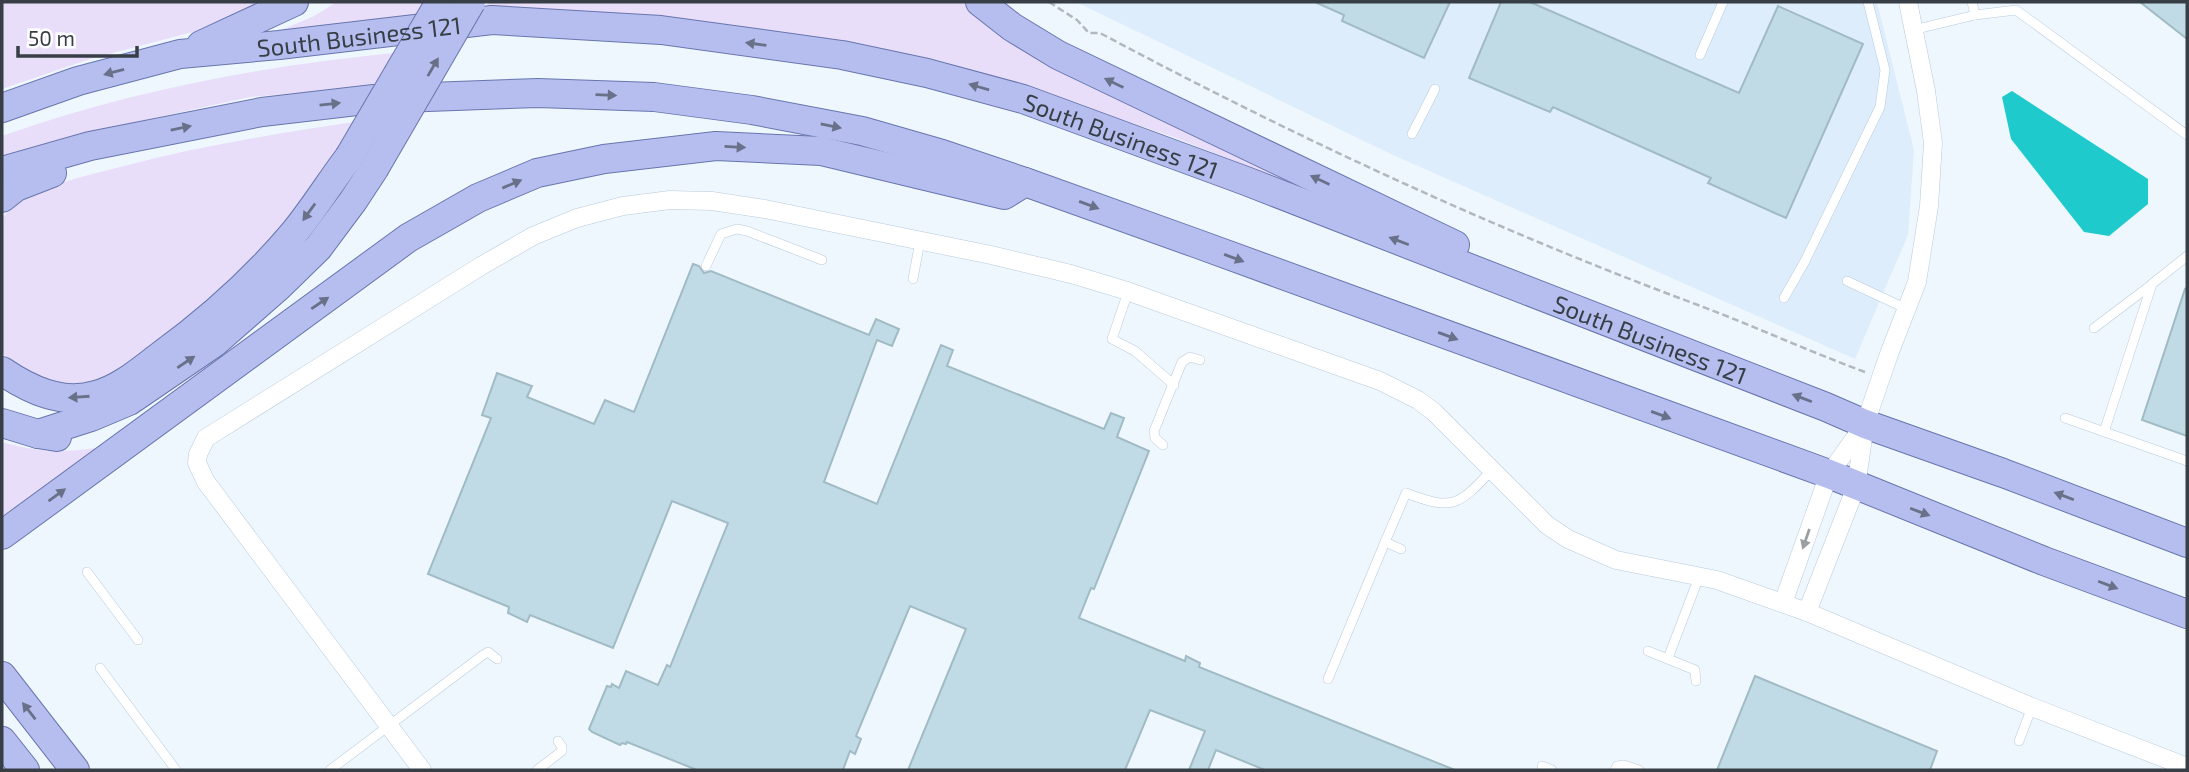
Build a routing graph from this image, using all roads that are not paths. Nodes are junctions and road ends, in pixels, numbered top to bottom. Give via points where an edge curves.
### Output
1 (294, 2) edge
2 (440, 2) edge
3 (471, 2) edge
4 (980, 2) edge
5 (1723, 2) edge
6 (1868, 2) edge
7 (1908, 2) edge
8 (1972, 2) edge
9 (1976, 15) junction
10 (1913, 30) junction
11 (180, 54) junction
12 (1700, 55) dead end
13 (1435, 89) dead end
14 (2, 108) edge
15 (1412, 134) dead end
16 (2187, 135) edge
17 (90, 146) junction
18 (2, 171) edge
19 (1025, 182) junction
20 (2, 198) edge
21 (920, 241) junction
22 (2187, 256) edge
23 (822, 260) dead end
24 (706, 265) dead end
25 (913, 279) dead end
26 (1847, 281) dead end
27 (2152, 284) junction
28 (1128, 292) junction
29 (1783, 298) dead end
30 (1907, 309) junction
31 (293, 321) junction
32 (2094, 328) dead end
33 (1645, 337) junction
34 (1200, 360) dead end
35 (2, 371) edge
36 (1174, 385) junction
37 (2065, 418) dead end
38 (2, 424) edge
39 (1865, 424) junction
40 (2104, 432) junction
41 (38, 434) junction
42 (1163, 445) dead end
43 (2187, 461) edge
44 (1492, 470) junction
45 (1829, 474) junction
46 (1856, 487) junction
47 (2, 535) edge
48 (1385, 542) junction
49 (2187, 543) edge
50 (1401, 549) dead end
51 (87, 572) dead end
52 (1699, 577) junction
53 (1783, 603) junction
54 (1807, 611) junction
55 (2187, 614) edge
56 (138, 640) dead end
57 (1648, 651) dead end
58 (1668, 658) junction
59 (496, 659) dead end
60 (100, 668) dead end
61 (2, 676) edge
62 (1328, 679) dead end
63 (1696, 681) dead end
64 (2032, 707) junction
65 (389, 726) junction
66 (2, 741) edge
67 (558, 741) dead end
68 (2019, 741) dead end
69 (2187, 767) edge
70 (25, 770) edge
71 (75, 770) edge
72 (176, 770) edge
73 (330, 770) edge
74 (422, 770) edge
75 (537, 770) edge
76 (1615, 770) edge
77 (1639, 770) edge

1 - 11 main road
2 -> 35 main road, bridge via 349,157 293,234 198,328 121,385 95,396 48,395
41 -> 3 main road, bridge via 129,401 214,343 318,248 374,169
33 -> 4 main road via 1633,325 1599,313 1058,55
5 - 12 lane
6 - 29 lane via 1885,70 1880,107
7 - 10 street
8 - 9 lane
9 - 10 lane
9 - 16 lane via 2016,10
10 - 30 street via 1933,143 1919,270
11 -> 14 main road, South Business 121 via 78,81
33 -> 11 main road, South Business 121 via 1023,99 890,64 661,30 492,20
13 - 15 lane
17 - 18 main road
17 -> 19 main road via 262,112 374,99 538,93 654,97 862,131
17 - 20 main road via 78,164 16,187
31 -> 19 main road via 408,238 478,198 537,173 604,159 716,146 821,151 1004,195
19 -> 45 main road
21 - 25 lane
21 - 28 street via 1026,263
21 - 65 street via 712,201 670,200 578,218 509,248 206,438 197,463 206,482
22 - 27 lane
23 - 24 lane via 737,229 721,234
26 - 30 lane
27 - 32 lane
27 - 40 lane
28 - 36 lane via 1112,339 1135,351
28 - 44 street via 1401,390 1434,412
30 - 39 street
31 - 41 main road via 268,326 191,385 106,431 67,438
47 -> 31 main road
39 -> 33 main road, South Business 121
34 - 36 lane via 1185,359
36 - 42 lane via 1154,431
37 - 40 lane
38 - 41 main road
39 - 45 street
39 - 46 street
49 -> 39 main road, South Business 121
40 - 43 lane
44 - 48 lane via 1466,496 1452,502 1442,504 1406,493
44 - 52 street via 1547,525 1568,539 1616,560
45 - 46 main road
45 -> 53 street
46 - 54 street
46 -> 55 main road
48 - 50 lane
48 - 62 lane
51 - 56 lane
52 - 53 street
52 - 58 lane
53 - 54 street
54 - 64 street
57 - 58 lane
58 - 63 lane via 1695,670
59 - 65 lane via 488,652 483,655
60 - 72 lane
71 -> 61 main road
64 - 68 lane
64 - 69 street
65 - 73 lane
65 - 74 street
66 - 70 main road
67 - 75 lane via 562,751
76 - 77 lane via 1623,765

